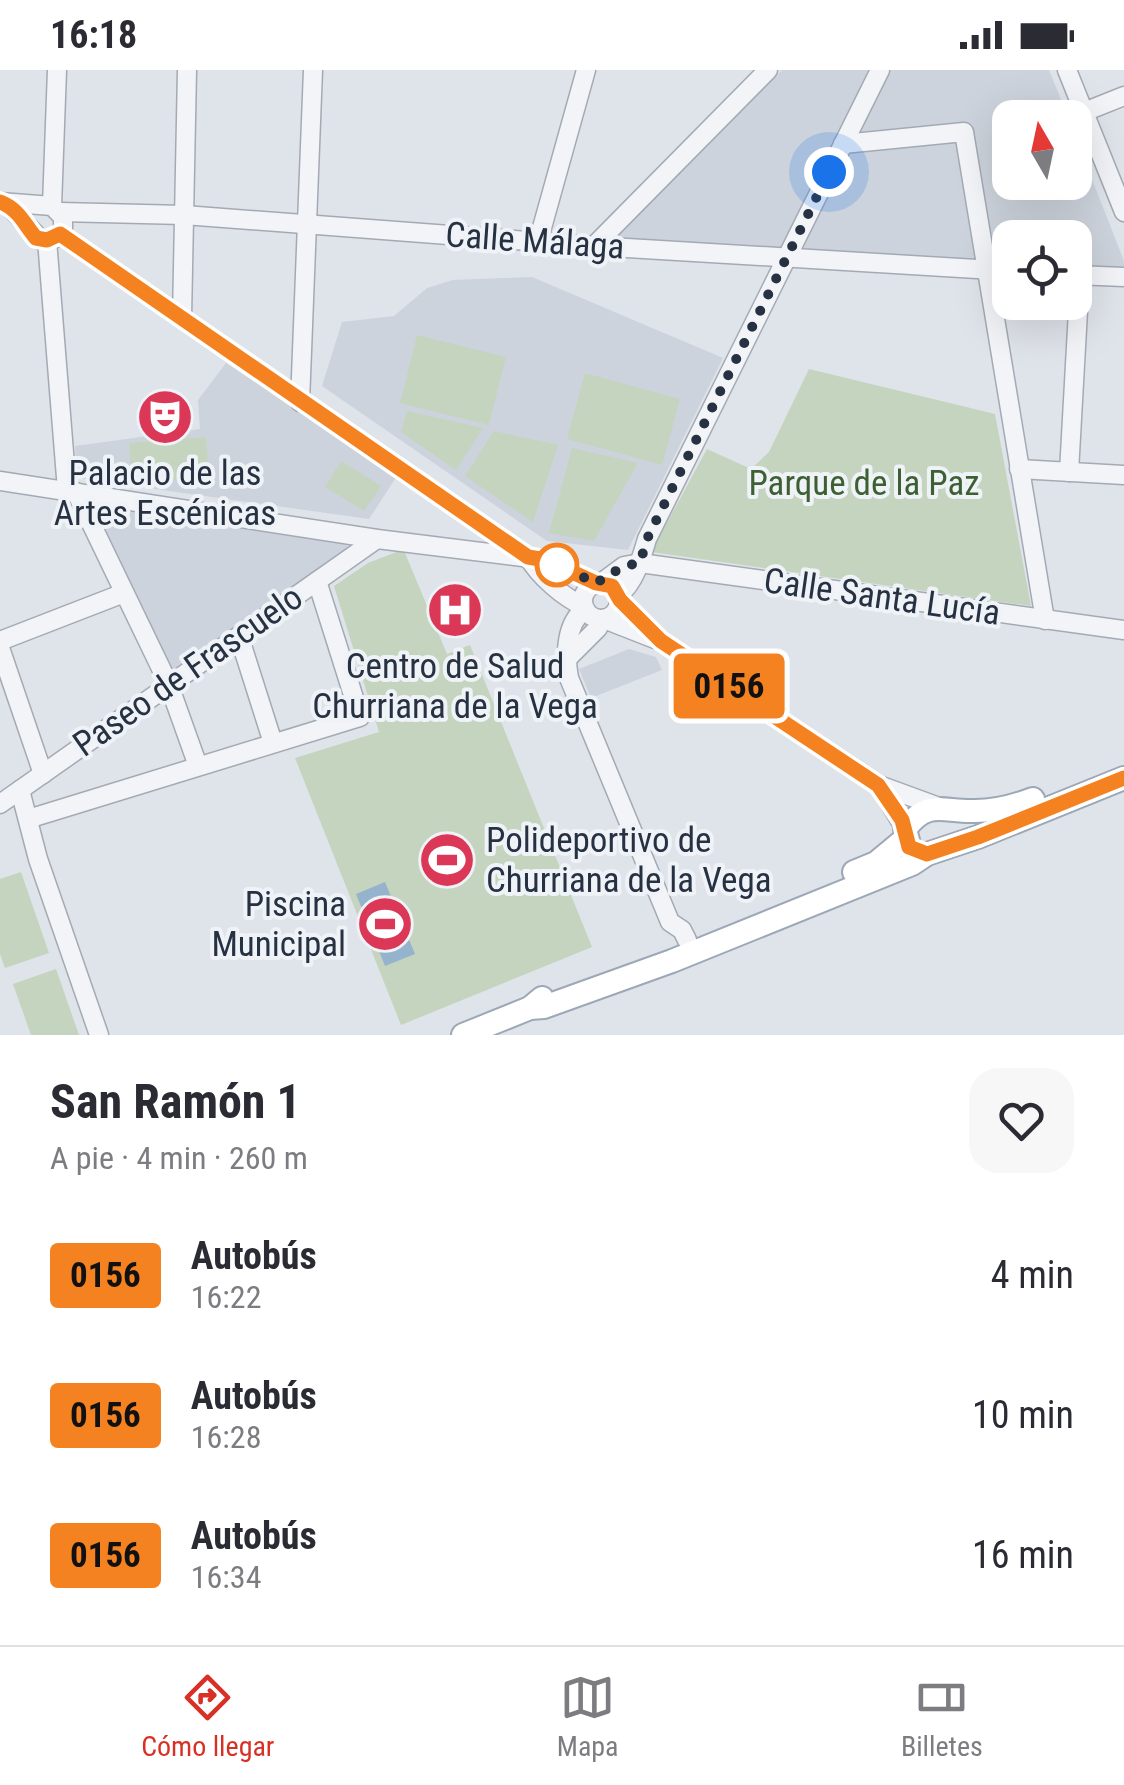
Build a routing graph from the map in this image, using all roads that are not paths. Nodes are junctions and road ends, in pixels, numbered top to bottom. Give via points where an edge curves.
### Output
1 (56, 70) edge
2 (187, 70) edge
3 (314, 70) edge
4 (586, 70) edge
5 (768, 70) edge
6 (880, 70) edge
7 (1067, 70) edge
8 (1124, 96) edge
9 (1079, 100) edge
10 (1092, 109) edge
11 (1092, 128) edge
12 (843, 144) junction
13 (1119, 183) edge
14 (4, 203) edge
15 (45, 212) junction
16 (1124, 212) edge
17 (184, 215) junction
18 (310, 225) junction
19 (53, 237) junction
20 (538, 242) junction
21 (594, 246) junction
22 (785, 258) junction
23 (984, 269) junction
24 (992, 270) edge
25 (1092, 276) edge
26 (1124, 277) edge
27 (182, 317) junction
28 (1076, 320) edge
29 (300, 402) junction
30 (1019, 468) junction
31 (1069, 472) junction
32 (1124, 475) edge
33 (0, 481) edge
34 (72, 491) junction
35 (377, 539) junction
36 (528, 557) junction
37 (640, 563) junction
38 (317, 581) junction
39 (598, 583) junction
40 (124, 593) junction
41 (619, 597) junction
42 (593, 613) junction
43 (1044, 620) junction
44 (1124, 630) edge
45 (239, 636) junction
46 (661, 641) junction
47 (0, 644) edge
48 (169, 685) junction
49 (273, 744) junction
50 (1124, 763) edge
51 (198, 766) junction
52 (43, 774) junction
53 (1124, 778) edge
54 (878, 785) junction
55 (20, 790) junction
56 (0, 804) edge
57 (939, 808) junction
58 (28, 819) junction
59 (965, 828) junction
60 (914, 844) junction
61 (687, 940) junction
62 (530, 1008) junction
63 (99, 1035) edge
64 (462, 1035) edge

1 - 15 street
2 - 17 street
3 - 18 street
4 - 20 street
5 - 21 street
6 - 12 street
7 - 9 street
8 - 10 street
11 - 13 street
12 - 22 street
12 - 23 street via 964,132
13 - 16 street
14 - 15 street, Calle Málaga
15 - 17 street, Calle Málaga
15 - 19 street via 64,223
15 - 19 street via 36,238
17 - 18 street, Calle Málaga
17 - 27 street
18 - 20 street, Calle Málaga
18 - 29 street
19 - 27 street
19 - 34 street
20 - 21 street, Calle Málaga
21 - 22 street, Calle Málaga
22 - 23 street, Calle Málaga
22 - 37 street
23 - 24 street, Calle Málaga
23 - 30 street
25 - 26 street
27 - 29 street
28 - 31 street
29 - 36 street
30 - 31 street
30 - 43 street
31 - 32 street
33 - 34 street
34 - 35 street
34 - 40 street
35 - 36 street
35 - 38 street, Paseo de Frascuelo
36 - 39 street
36 - 42 street
37 - 39 street
37 - 41 street
37 - 43 street, Calle Santa Lucía
38 - 45 street, Paseo de Frascuelo
38 - 49 street via 360,717
39 - 41 street via 612,586
39 - 42 street via 585,592
40 - 47 street
40 - 48 street
41 - 42 street via 618,608
41 - 46 street
42 - 46 street
42 - 61 street via 575,616 566,661 573,686 670,922
43 - 44 street, Calle Santa Lucía
45 - 48 street, Paseo de Frascuelo
45 - 49 street
46 - 54 street
47 - 52 street
48 - 51 street
48 - 52 street, Paseo de Frascuelo
49 - 51 street
50 - 59 main road
51 - 58 street
52 - 55 street, Paseo de Frascuelo
53 - 59 main road via 1035,814
54 - 57 street
54 - 60 street
55 - 56 street, Paseo de Frascuelo
55 - 58 street
57 - 59 main road
57 - 60 main road via 924,812
58 - 63 street
59 - 60 main road
60 - 61 main road
60 - 62 main road via 912,864 672,961
61 - 62 main road
62 - 64 main road

